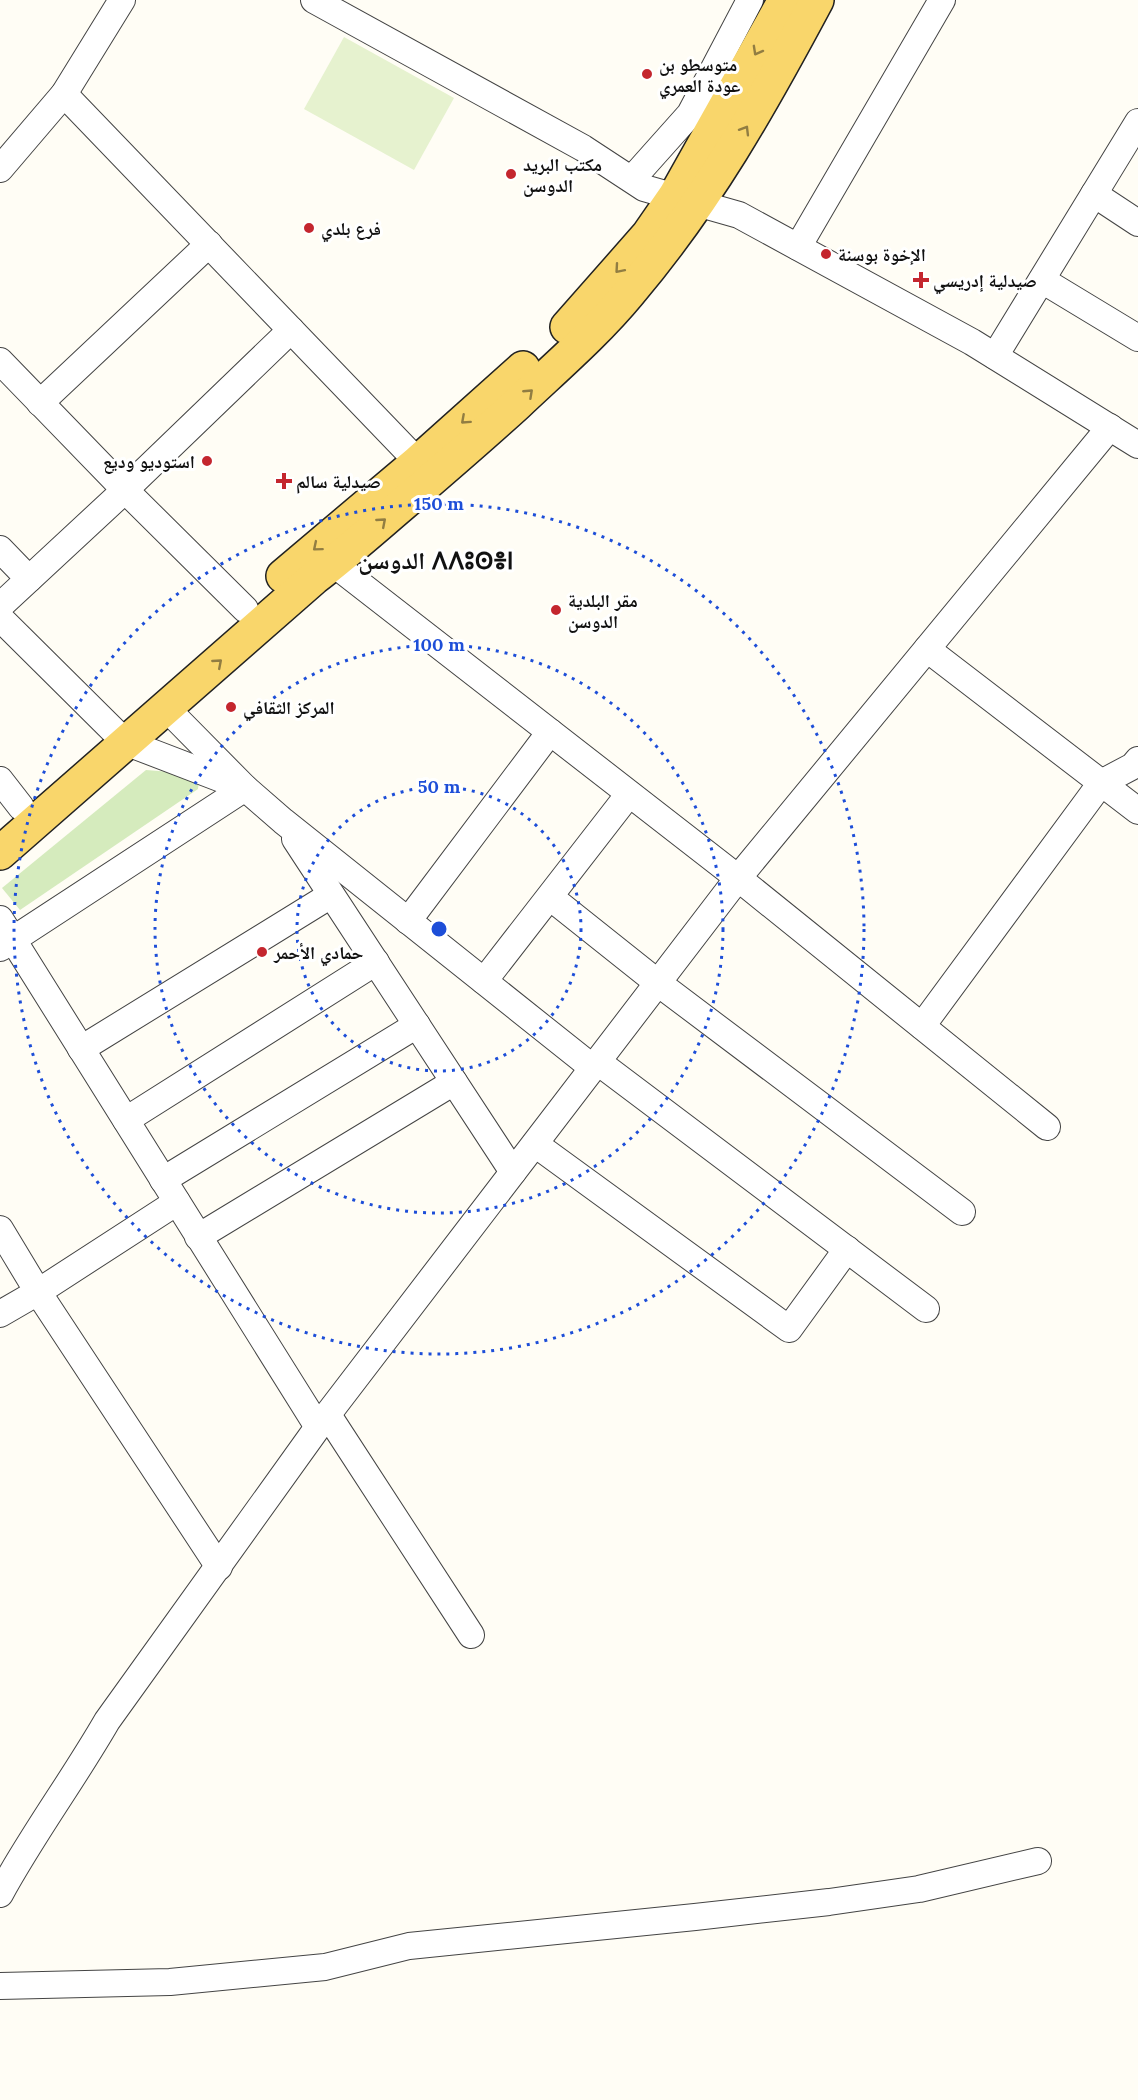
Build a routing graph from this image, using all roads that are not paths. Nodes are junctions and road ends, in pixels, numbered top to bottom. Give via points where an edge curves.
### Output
1 (122, 0) edge
2 (314, 0) edge
3 (750, 0) edge
4 (784, 0) edge
5 (817, 0) edge
6 (942, 0) edge
7 (64, 94) junction
8 (1138, 122) edge
9 (725, 164) junction
10 (0, 169) edge
11 (662, 191) junction
12 (1094, 194) junction
13 (739, 214) junction
14 (1138, 223) edge
15 (663, 233) junction
16 (209, 244) junction
17 (798, 247) junction
18 (1042, 280) junction
19 (291, 330) junction
20 (1138, 338) edge
21 (995, 356) junction
22 (0, 361) edge
23 (40, 403) junction
24 (1110, 427) junction
25 (1138, 445) edge
26 (418, 462) junction
27 (125, 490) junction
28 (0, 549) edge
29 (334, 564) junction
30 (29, 579) junction
31 (0, 606) edge
32 (245, 609) junction
33 (0, 618) edge
34 (927, 649) junction
35 (166, 708) junction
36 (550, 732) junction
37 (118, 736) junction
38 (1138, 760) edge
39 (0, 780) edge
40 (1101, 783) junction
41 (245, 788) junction
42 (629, 794) junction
43 (1138, 811) edge
44 (11, 816) edge
45 (283, 821) junction
46 (0, 853) edge
47 (738, 878) junction
48 (331, 895) junction
49 (549, 897) junction
50 (408, 921) junction
51 (4, 936) edge
52 (376, 963) junction
53 (484, 981) junction
54 (658, 983) junction
55 (417, 1025) junction
56 (922, 1026) junction
57 (81, 1050) junction
58 (596, 1065) junction
59 (454, 1082) junction
60 (126, 1120) junction
61 (1047, 1127) dead end
62 (535, 1144) junction
63 (513, 1172) junction
64 (163, 1180) junction
65 (177, 1202) junction
66 (962, 1212) dead end
67 (0, 1229) edge
68 (198, 1237) junction
69 (847, 1250) junction
70 (38, 1292) junction
71 (926, 1309) dead end
72 (0, 1314) edge
73 (323, 1421) junction
74 (219, 1567) junction
75 (471, 1635) dead end
76 (1038, 1861) dead end
77 (0, 1894) edge
78 (0, 1986) edge

1 - 7 street
2 - 11 street
3 - 11 street via 690,114
4 -> 11 main road
9 -> 5 main road
6 - 17 street
7 - 10 street
7 - 16 street
8 - 12 street
9 - 11 main road
9 - 13 street via 730,200
11 - 13 street
11 - 15 main road
11 - 15 street via 649,198
12 - 14 street
12 - 18 street
13 - 15 street via 714,213
13 - 17 street
15 -> 26 main road via 541,352
29 -> 15 main road via 574,351 629,294
16 - 19 street
16 - 23 street
17 - 21 street
18 - 20 street
18 - 21 street
19 - 26 street
19 - 27 street
21 - 24 street
22 - 23 street
23 - 27 street
24 - 25 street
24 - 34 street
26 -> 32 main road
27 - 30 street
27 - 32 street
28 - 30 street
35 -> 29 main road
29 - 36 street
30 - 31 street
32 - 37 main road
33 - 37 street
34 - 40 street
34 - 47 street
35 - 37 main road
35 - 41 street
36 - 42 street
36 - 50 street
37 - 41 street
37 - 44 main road
37 - 46 main road
38 - 40 street
39 - 44 street
40 - 43 street
40 - 56 street
41 - 45 street
41 - 51 street
42 - 47 street
42 - 49 street
45 - 48 street
45 - 50 street
47 - 54 street
47 - 56 street
48 - 52 street
48 - 57 street
49 - 53 street
49 - 54 street
50 - 53 street
51 - 57 street
52 - 55 street
52 - 60 street
53 - 58 street
54 - 58 street
54 - 66 street
55 - 59 street
55 - 64 street
56 - 61 street
57 - 60 street
58 - 62 street
58 - 69 street
59 - 63 street
59 - 68 street
60 - 64 street
62 - 63 street
62 - 69 street via 789,1329
63 - 73 street
64 - 65 street
65 - 68 street
65 - 70 street
67 - 70 street
68 - 73 street
69 - 71 street
70 - 72 street
70 - 74 street
73 - 74 street
73 - 75 street
74 - 77 street via 107,1721
76 - 78 street via 919,1889 409,1946 325,1967 170,1982

